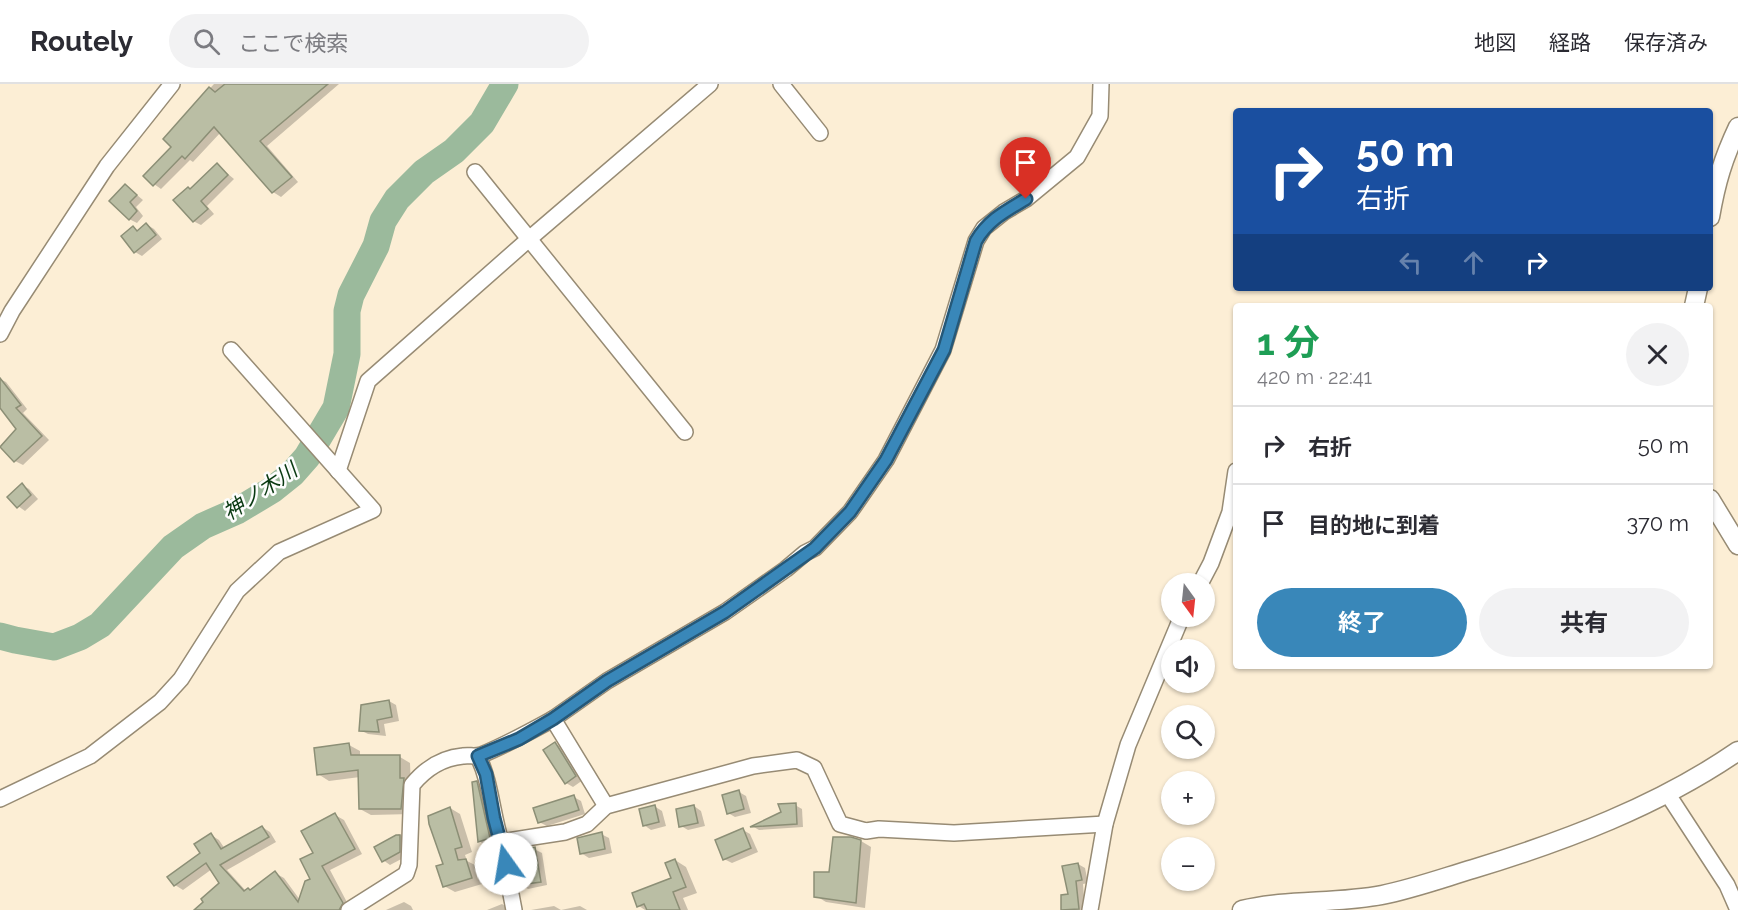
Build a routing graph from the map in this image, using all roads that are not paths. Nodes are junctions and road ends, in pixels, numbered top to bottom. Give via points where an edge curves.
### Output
1 (172, 84) edge
2 (710, 84) edge
3 (781, 84) edge
4 (1101, 84) edge
5 (1738, 127) edge
6 (820, 133) dead end
7 (475, 172) dead end
8 (1713, 200) edge
9 (529, 239) junction
10 (0, 334) edge
11 (231, 350) dead end
12 (685, 432) dead end
13 (338, 471) junction
14 (1233, 492) edge
15 (1713, 504) edge
16 (1738, 545) edge
17 (1206, 573) edge
18 (1177, 627) edge
19 (553, 719) junction
20 (1738, 750) edge
21 (478, 756) junction
22 (1667, 793) junction
23 (0, 799) edge
24 (606, 806) junction
25 (1105, 824) junction
26 (501, 842) junction
27 (349, 910) edge
28 (514, 910) edge
29 (1090, 910) edge
30 (1242, 910) edge
31 (1738, 910) edge

1 - 10 street via 107,166
2 - 9 street
3 - 6 street
4 - 19 street via 1100,116 1077,158 984,228 976,241 944,350 886,460 850,512 815,548 725,612 607,681
5 - 8 street via 1723,158
7 - 9 street
9 - 12 street
9 - 13 street via 368,381
11 - 13 street
13 - 23 street via 373,510 279,552 237,591 181,679 160,702 90,756
14 - 17 street via 1230,512
15 - 16 street
18 - 25 street via 1128,745
19 - 21 street
19 - 24 street
20 - 22 street
21 - 26 street via 486,774
21 - 27 street via 453,757 433,765 416,780 412,785 406,874
22 - 30 street via 1530,852 1384,895 1355,900 1296,901
22 - 31 street via 1727,885
24 - 25 street via 753,766 797,760 814,768 840,824 866,831 954,833
24 - 26 street via 587,824 565,832
25 - 29 street
26 - 28 street

